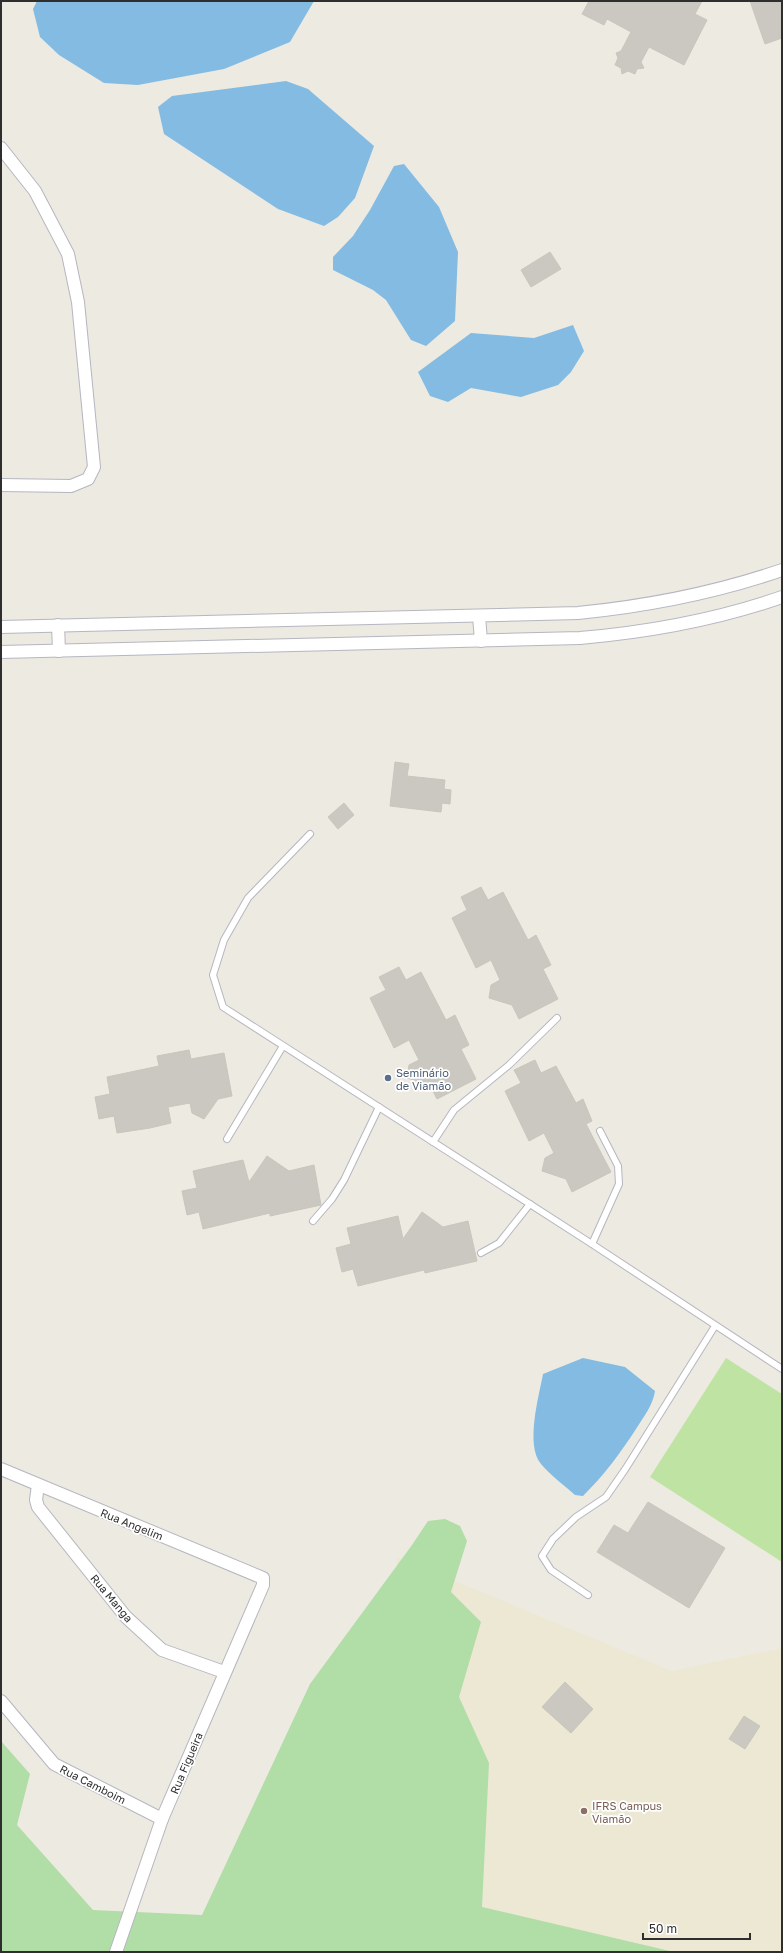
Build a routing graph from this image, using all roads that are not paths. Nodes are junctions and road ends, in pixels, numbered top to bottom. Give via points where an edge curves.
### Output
1 (1, 148) edge
2 (1, 485) edge
3 (782, 570) edge
4 (782, 597) edge
5 (479, 616) junction
6 (58, 625) junction
7 (1, 627) edge
8 (481, 641) junction
9 (59, 651) junction
10 (1, 652) edge
11 (310, 834) dead end
12 (557, 1018) dead end
13 (283, 1046) junction
14 (379, 1107) junction
15 (600, 1131) dead end
16 (227, 1139) dead end
17 (433, 1142) junction
18 (530, 1204) junction
19 (313, 1221) dead end
20 (592, 1244) junction
21 (481, 1253) dead end
22 (716, 1326) junction
23 (782, 1369) edge
24 (1, 1469) edge
25 (38, 1485) junction
26 (263, 1578) joint
27 (588, 1595) dead end
28 (224, 1672) junction
29 (1, 1702) edge
30 (162, 1819) junction
31 (116, 1952) edge

1 - 2 street via 35,191 68,254 78,302 94,466 88,479 71,486
3 - 5 street via 731,586 659,603 578,613
4 - 8 street via 705,619 622,634
5 - 6 street
5 - 8 street
6 - 7 street
6 - 9 street
8 - 9 street
9 - 10 street
11 - 13 lane via 248,898 224,940 213,975 223,1007
12 - 17 lane via 498,1076 454,1110
13 - 14 lane
13 - 16 lane
14 - 17 lane
14 - 19 lane via 344,1180
15 - 20 lane via 618,1166 619,1184
17 - 18 lane
18 - 20 lane
18 - 21 lane via 499,1243
20 - 22 lane
22 - 23 lane
22 - 27 lane via 606,1497 576,1517 553,1539 542,1556 551,1570
24 - 25 street, Rua Angelim
25 - 26 street, Rua Angelim
25 - 28 street, Rua Manga via 38,1507 126,1616 162,1650
26 - 28 street, Rua Figueira via 263,1585
28 - 30 street, Rua Figueira
29 - 30 street, Rua Camboim via 54,1764
30 - 31 street, Rua Figueira

